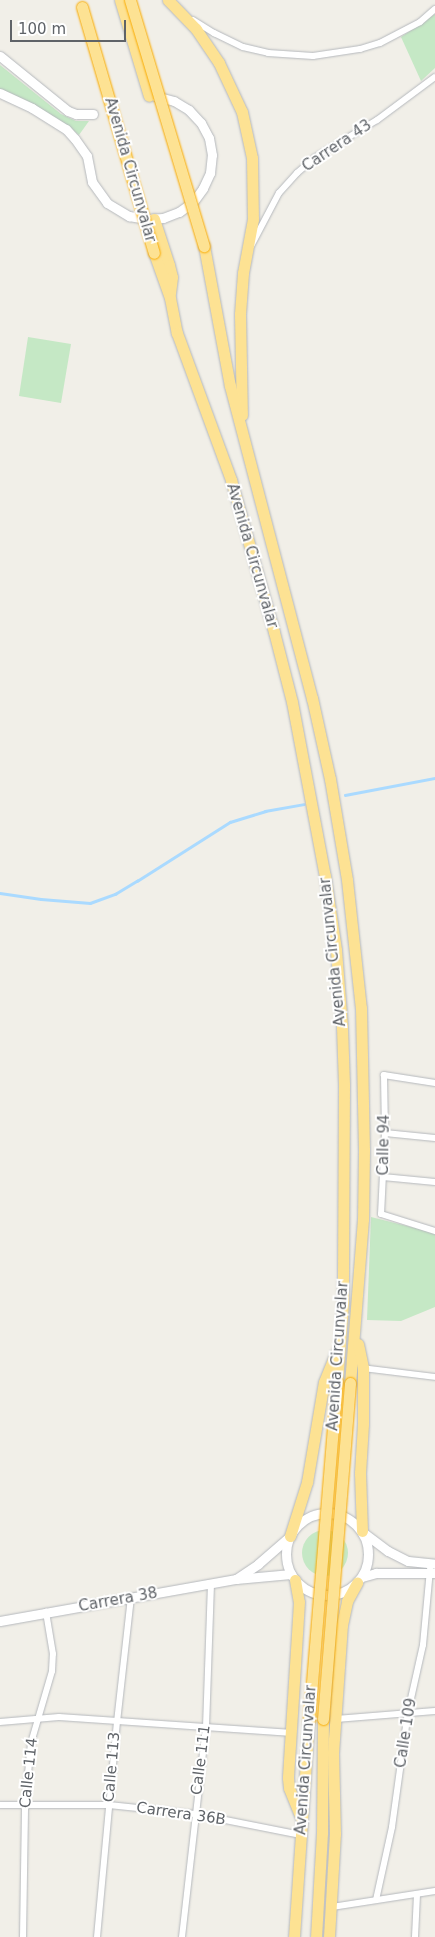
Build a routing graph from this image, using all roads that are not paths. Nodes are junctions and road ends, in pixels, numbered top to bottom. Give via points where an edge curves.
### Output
1 (120, 0) edge
2 (130, 0) edge
3 (168, 0) edge
4 (82, 3) edge
5 (435, 9) edge
6 (0, 56) edge
7 (435, 77) edge
8 (0, 94) edge
9 (149, 96) joint
10 (93, 114) dead end
11 (154, 219) junction
12 (246, 259) junction
13 (170, 298) junction
14 (241, 431) junction
15 (435, 1083) edge
16 (385, 1133) junction
17 (435, 1138) edge
18 (383, 1177) junction
19 (435, 1182) edge
20 (435, 1231) edge
21 (341, 1342) junction
22 (358, 1367) junction
23 (435, 1377) edge
24 (362, 1531) junction
25 (290, 1536) junction
26 (433, 1569) edge
27 (293, 1577) junction
28 (236, 1579) junction
29 (359, 1580) junction
30 (211, 1583) junction
31 (131, 1597) junction
32 (46, 1612) junction
33 (0, 1620) edge
34 (435, 1711) edge
35 (408, 1712) junction
36 (37, 1718) junction
37 (336, 1719) junction
38 (0, 1722) edge
39 (116, 1722) junction
40 (206, 1727) junction
41 (292, 1733) junction
42 (333, 1754) junction
43 (322, 1780) junction
44 (0, 1805) edge
45 (25, 1805) junction
46 (109, 1805) junction
47 (195, 1814) junction
48 (302, 1821) junction
49 (300, 1835) junction
50 (435, 1891) edge
51 (417, 1894) junction
52 (376, 1900) junction
53 (332, 1907) junction
54 (23, 1937) edge
55 (97, 1937) edge
56 (182, 1937) edge
57 (294, 1937) edge
58 (316, 1937) edge
59 (329, 1937) edge
60 (415, 1937) edge

1 - 9 highway
2 - 14 highway, Avenida Circunvalar, bridge via 204,246
3 - 5 street via 230,42 291,56 336,53 380,42 413,26
3 - 12 highway via 212,51 229,81 243,119 252,158 254,192
4 - 13 highway, Avenida Circunvalar, bridge
6 - 10 main road via 68,111
7 - 12 street, Carrera 43 via 377,120 314,158 297,173 279,194
8 - 11 main road via 32,108 76,139 87,156 92,182 107,203 129,216
9 - 11 main road via 165,97 189,110 209,138 212,155 210,172 193,202 179,212
11 - 13 highway via 170,265
12 - 14 highway via 240,314
13 - 21 highway, Avenida Circunvalar via 177,333 230,480 274,632 292,702 325,876 336,950 342,1027 345,1157
14 - 22 highway, Avenida Circunvalar via 312,698 348,880 361,1008 363,1069 363,1219 356,1333
15 - 16 street, Calle 94 via 384,1075
16 - 17 street
16 - 18 street, Calle 94
18 - 19 street
18 - 20 street, Calle 94 via 381,1214
21 - 25 highway via 324,1382 307,1482
21 - 48 highway, Avenida Circunvalar, bridge
22 - 23 street
22 - 24 highway via 363,1424 360,1473
22 - 43 highway, Avenida Circunvalar, bridge via 350,1383 323,1720
24 - 25 main road via 346,1517 324,1512 304,1520
24 - 26 main road via 398,1556
24 - 29 main road via 369,1554
25 - 27 main road via 286,1555
25 - 28 main road, Carrera 38
26 - 29 main road via 376,1573
26 - 35 street, Calle 109 via 423,1646
27 - 28 main road, Carrera 38
27 - 29 main road via 309,1591 326,1595 348,1590
27 - 41 highway via 299,1602
28 - 30 main road, Carrera 38
29 - 37 highway via 344,1610
30 - 31 main road, Carrera 38
30 - 40 street, Calle 111
31 - 32 main road, Carrera 38
31 - 39 street, Calle 113
32 - 33 main road, Carrera 38
32 - 36 street, Calle 114 via 53,1654 52,1671
34 - 35 street
35 - 37 street
35 - 52 street, Calle 109 via 392,1827
36 - 38 street
36 - 39 street
36 - 45 street, Calle 114 via 31,1743
37 - 42 highway
39 - 40 street
39 - 46 street, Calle 113
40 - 41 street
40 - 47 street, Calle 111
41 - 48 highway via 289,1788
42 - 43 highway
42 - 53 highway
43 - 58 highway, Avenida Circunvalar
44 - 45 street, Carrera 36B
45 - 46 street, Carrera 36B
45 - 54 street, Calle 114
46 - 47 street, Carrera 36B
46 - 55 street, Calle 113
47 - 49 street, Carrera 36B
47 - 56 street, Calle 111
48 - 49 highway, Avenida Circunvalar
49 - 57 highway, Avenida Circunvalar
50 - 51 street
51 - 52 street
51 - 60 street
52 - 53 street
53 - 59 highway

